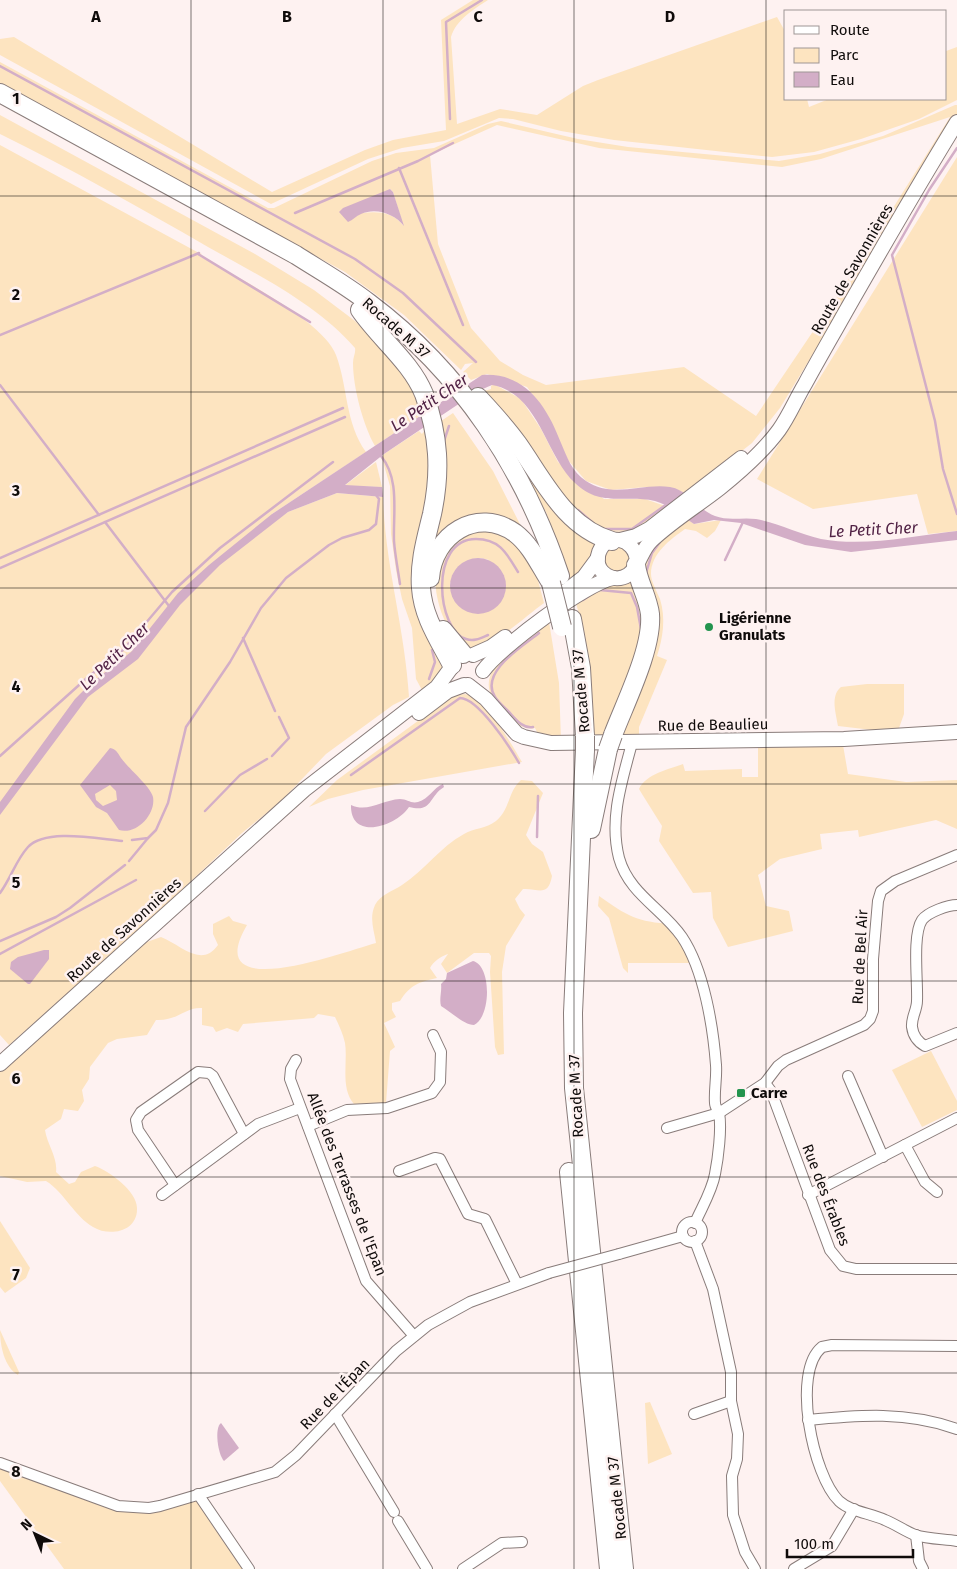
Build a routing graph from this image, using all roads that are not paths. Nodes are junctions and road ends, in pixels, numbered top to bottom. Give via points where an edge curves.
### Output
1 (0, 93) edge
2 (0, 106) edge
3 (957, 122) edge
4 (957, 136) edge
5 (117, 164) junction
6 (930, 169) junction
7 (144, 178) junction
8 (360, 310) junction
9 (448, 378) junction
10 (468, 401) junction
11 (676, 514) junction
12 (616, 540) junction
13 (598, 558) junction
14 (637, 564) junction
15 (613, 578) junction
16 (556, 579) junction
17 (460, 661) junction
18 (482, 674) junction
19 (466, 685) junction
20 (486, 699) junction
21 (957, 732) edge
22 (579, 743) junction
23 (632, 743) junction
24 (271, 821) junction
25 (957, 855) edge
26 (957, 905) edge
27 (577, 906) junction
28 (957, 1034) edge
29 (434, 1035) dead end
30 (296, 1060) dead end
31 (0, 1064) edge
32 (848, 1076) dead end
33 (764, 1083) junction
34 (300, 1108) junction
35 (719, 1113) junction
36 (957, 1118) edge
37 (308, 1126) junction
38 (667, 1128) dead end
39 (244, 1134) junction
40 (905, 1145) junction
41 (883, 1157) junction
42 (399, 1171) dead end
43 (176, 1185) junction
44 (937, 1192) dead end
45 (162, 1195) dead end
46 (808, 1195) junction
47 (695, 1223) junction
48 (683, 1236) junction
49 (695, 1241) junction
50 (957, 1269) edge
51 (517, 1284) junction
52 (414, 1336) junction
53 (957, 1346) edge
54 (731, 1401) junction
55 (335, 1414) junction
56 (694, 1414) dead end
57 (808, 1420) junction
58 (957, 1429) edge
59 (0, 1463) edge
60 (198, 1494) junction
61 (854, 1509) junction
62 (916, 1535) junction
63 (957, 1541) edge
64 (522, 1542) dead end
65 (249, 1569) edge
66 (427, 1569) edge
67 (463, 1569) edge
68 (610, 1569) edge
69 (624, 1569) edge
70 (755, 1569) edge
71 (794, 1569) edge
72 (923, 1569) edge

1 - 5 highway, Rocade M 37
2 - 5 highway, Rocade M 37
3 - 6 main road, Route de Savonnières
4 - 6 main road, Route de Savonnières
5 - 7 highway, Rocade M 37
6 - 11 main road, Route de Savonnières via 804,386 761,438 697,500
7 - 8 highway, Rocade M 37
7 - 9 highway, Rocade M 37 via 342,283 384,314
8 - 9 highway, Rocade M 37 via 409,352
8 - 17 highway via 404,363 424,395 434,425 438,471 422,557 421,589 431,626
9 - 10 highway
10 - 12 highway via 510,432 564,510 589,531
10 - 16 highway, Rocade M 37 via 485,444 518,500
11 - 12 main road, Route de Savonnières via 641,534
11 - 14 main road, Route de Savonnières via 649,542
12 - 13 main road via 601,549
12 - 14 main road via 631,545
13 - 15 main road via 602,571
13 - 17 main road, Route de Savonnières via 575,585 498,643
14 - 15 main road via 627,576
14 - 27 highway via 648,607 649,631 640,666 611,742 596,802 586,875
15 - 18 main road via 595,583 579,594 500,652
16 - 17 highway via 526,544 504,527 477,523 450,535 434,556 430,586 438,620
16 - 22 highway, Rocade M 37, bridge via 567,623
17 - 18 main road via 480,660
17 - 19 main road via 453,677
17 - 24 main road, Route de Savonnières via 437,687 304,790
18 - 19 main road via 474,684
18 - 20 main road, Rue de Beaulieu
19 - 20 main road, Rue de Beaulieu
19 - 24 main road, Route de Savonnières via 448,691
20 - 23 main road, Rue de Beaulieu via 511,730 524,737 551,742
21 - 23 main road, Rue de Beaulieu via 897,737
22 - 27 highway, Rocade M 37
22 - 68 highway, Rocade M 37 via 562,994 562,1089
23 - 35 street via 616,801 619,859 633,887 672,924 695,962 710,1027 716,1066 715,1102
24 - 31 main road, Route de Savonnières
25 - 33 street, Rue de Bel Air via 895,881 881,891 870,1019 864,1025 786,1060
26 - 28 street via 929,915 920,924 916,961 918,1001 912,1024 924,1046
27 - 69 highway, Rocade M 37 via 573,1013 576,1122
29 - 37 street via 441,1052 440,1082 432,1093 386,1108 347,1110
30 - 34 street, Allée des Terrasses de l'Epan via 290,1075
32 - 41 street
33 - 35 street, Rue de Bel Air
33 - 46 street, Rue des Érables via 771,1091
34 - 37 street, Allée des Terrasses de l'Epan
34 - 39 street via 258,1124
35 - 38 street, Rue de Bel Air
35 - 47 street via 715,1176
36 - 40 street
37 - 52 street, Allée des Terrasses de l'Epan via 366,1281
39 - 43 street
39 - 43 street via 209,1073 198,1072 141,1112 136,1120 138,1130
40 - 41 street
40 - 44 street via 925,1182
41 - 46 street
42 - 51 street via 440,1159 468,1214 486,1219
43 - 45 street
46 - 50 street, Rue des Érables via 830,1250 843,1266 856,1269
47 - 48 street via 686,1224
47 - 49 street via 701,1230
48 - 49 street via 690,1242
48 - 51 street, Rue de l'Épan, bridge
49 - 54 street via 713,1289 721,1324 731,1372
51 - 52 street, Rue de l'Épan via 470,1302
52 - 55 street, Rue de l'Épan
53 - 57 street via 822,1347 815,1354 810,1368
54 - 56 street
54 - 70 street via 738,1434 732,1476 733,1515
55 - 60 street, Rue de l'Épan via 275,1472
55 - 66 street
57 - 58 street via 887,1415
57 - 61 street via 814,1448 830,1487 839,1500
59 - 60 street, Rue de l'Épan via 118,1506 149,1508
60 - 65 street
61 - 62 street
61 - 71 street via 832,1546
62 - 63 street
62 - 72 street
64 - 67 street via 502,1544

